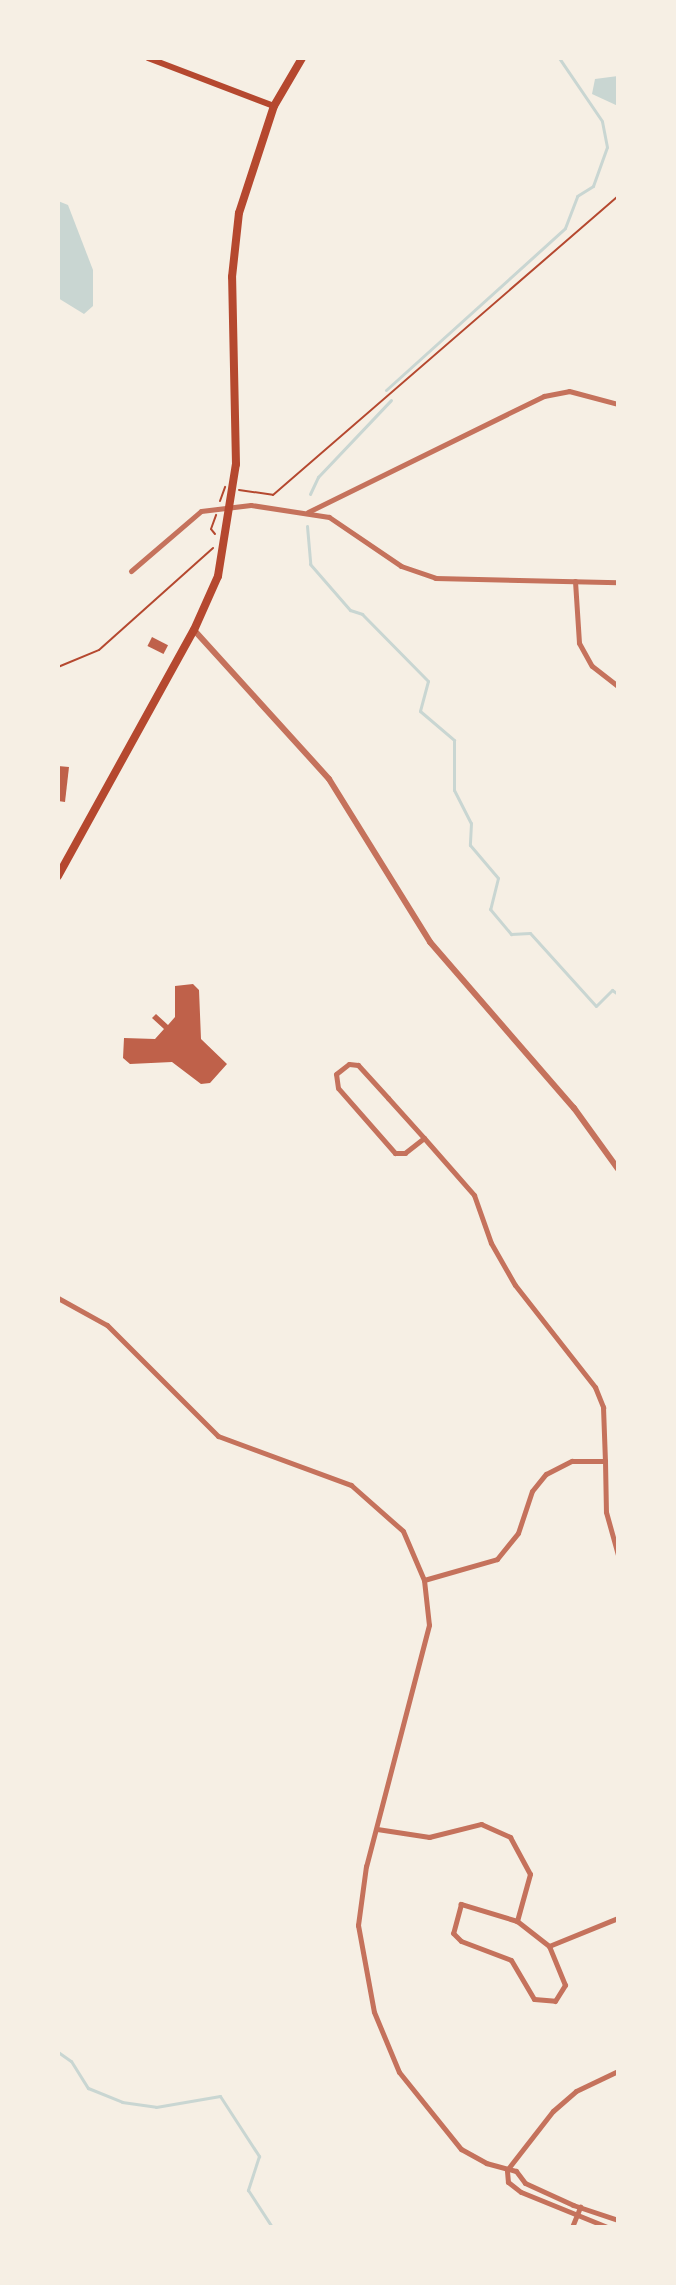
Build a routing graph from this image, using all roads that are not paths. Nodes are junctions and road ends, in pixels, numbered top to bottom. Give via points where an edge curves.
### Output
1 (148, 58) edge
2 (302, 58) edge
3 (274, 106) junction
4 (618, 404) edge
5 (232, 505) junction
6 (308, 513) junction
7 (131, 571) dead end
8 (575, 581) junction
9 (618, 582) edge
10 (194, 630) junction
11 (618, 686) edge
12 (58, 876) edge
13 (424, 1138) junction
14 (618, 1169) edge
15 (58, 1298) edge
16 (605, 1461) junction
17 (618, 1555) edge
18 (424, 1580) junction
19 (377, 1829) junction
20 (618, 1918) edge
21 (517, 1921) junction
22 (549, 1946) junction
23 (618, 2071) edge
24 (507, 2171) junction
25 (580, 2207) junction
26 (593, 2212) junction
27 (575, 2218) junction
28 (618, 2220) edge
29 (589, 2225) edge
30 (572, 2227) edge
31 (607, 2227) edge

1 - 3 main road
2 - 3 highway
3 - 5 highway via 239,213 232,277
4 - 6 street via 569,391 514,409
5 - 6 street
5 - 7 street via 190,518
5 - 10 highway via 218,576
6 - 8 street via 329,517 401,566 435,578
8 - 9 street
8 - 11 street via 579,643 592,666
10 - 12 highway
10 - 14 street via 329,779 430,942 574,1108
13 - 13 street via 358,1065 349,1064 336,1074 338,1088 395,1153 405,1153
13 - 16 street via 474,1195 491,1243 515,1285 595,1387 603,1407
15 - 18 street via 107,1325 218,1436 255,1453 325,1471 373,1499 403,1531
16 - 17 street via 606,1512
16 - 18 street via 572,1461 546,1474 532,1491 508,1550 497,1559
18 - 19 street via 425,1650
19 - 21 street via 429,1837 481,1824 510,1837 530,1874
19 - 24 street via 358,1925 385,2043 413,2093 448,2136 473,2157
20 - 22 street
21 - 22 street
21 - 22 street via 461,1904 453,1933 511,1960 529,1993 543,2003 563,1995 565,1985
23 - 24 street via 576,2091 553,2111
24 - 25 street
24 - 27 street via 508,2182 521,2192
25 - 26 street
25 - 27 street
26 - 28 street
26 - 29 street
27 - 29 street
27 - 30 street
29 - 31 street

